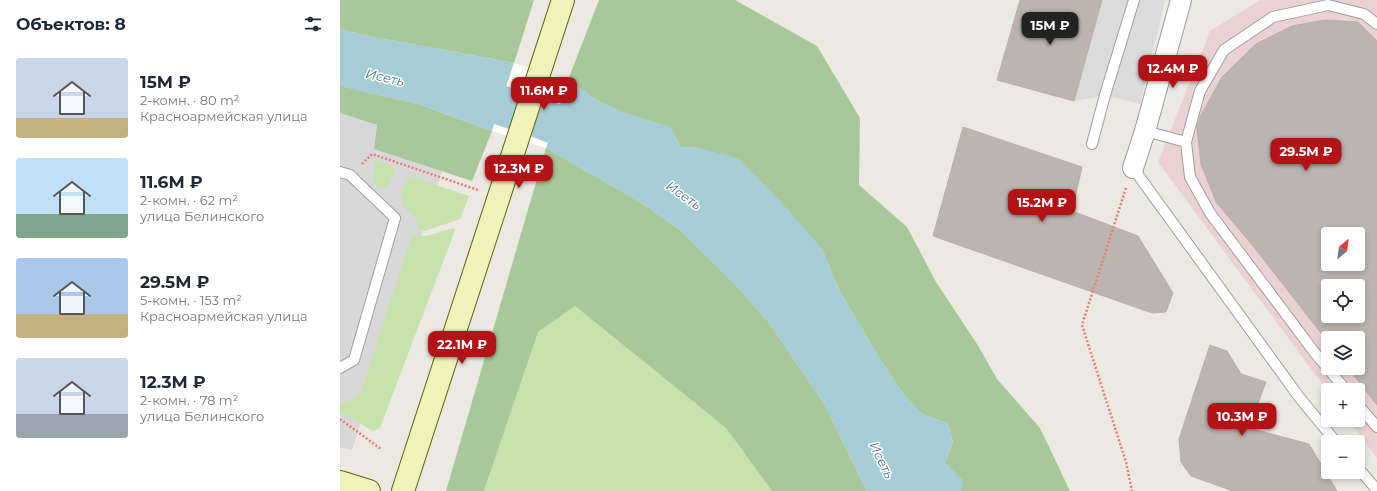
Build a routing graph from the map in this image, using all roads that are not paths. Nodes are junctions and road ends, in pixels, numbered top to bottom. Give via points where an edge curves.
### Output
1 (563, 0) edge
2 (1134, 0) edge
3 (1181, 0) edge
4 (1377, 24) edge
5 (1145, 131) junction
6 (1186, 142) junction
7 (1092, 144) dead end
8 (1133, 168) joint
9 (340, 172) edge
10 (340, 368) edge
11 (1340, 383) edge
12 (1365, 413) edge
13 (1377, 427) edge
14 (1330, 435) edge
15 (1365, 476) edge
16 (340, 482) edge
17 (1377, 490) edge
18 (369, 491) edge
19 (403, 491) edge

1 - 19 main road
2 - 7 lane
3 - 5 street
4 - 6 lane via 1364,14 1328,5 1273,17 1224,50 1200,91
5 - 6 lane
5 - 8 street
6 - 11 lane via 1190,177 1210,213 1314,353
8 - 14 lane via 1299,397
9 - 10 lane via 350,175 395,218 354,360
12 - 13 lane
15 - 17 lane
16 - 18 main road

